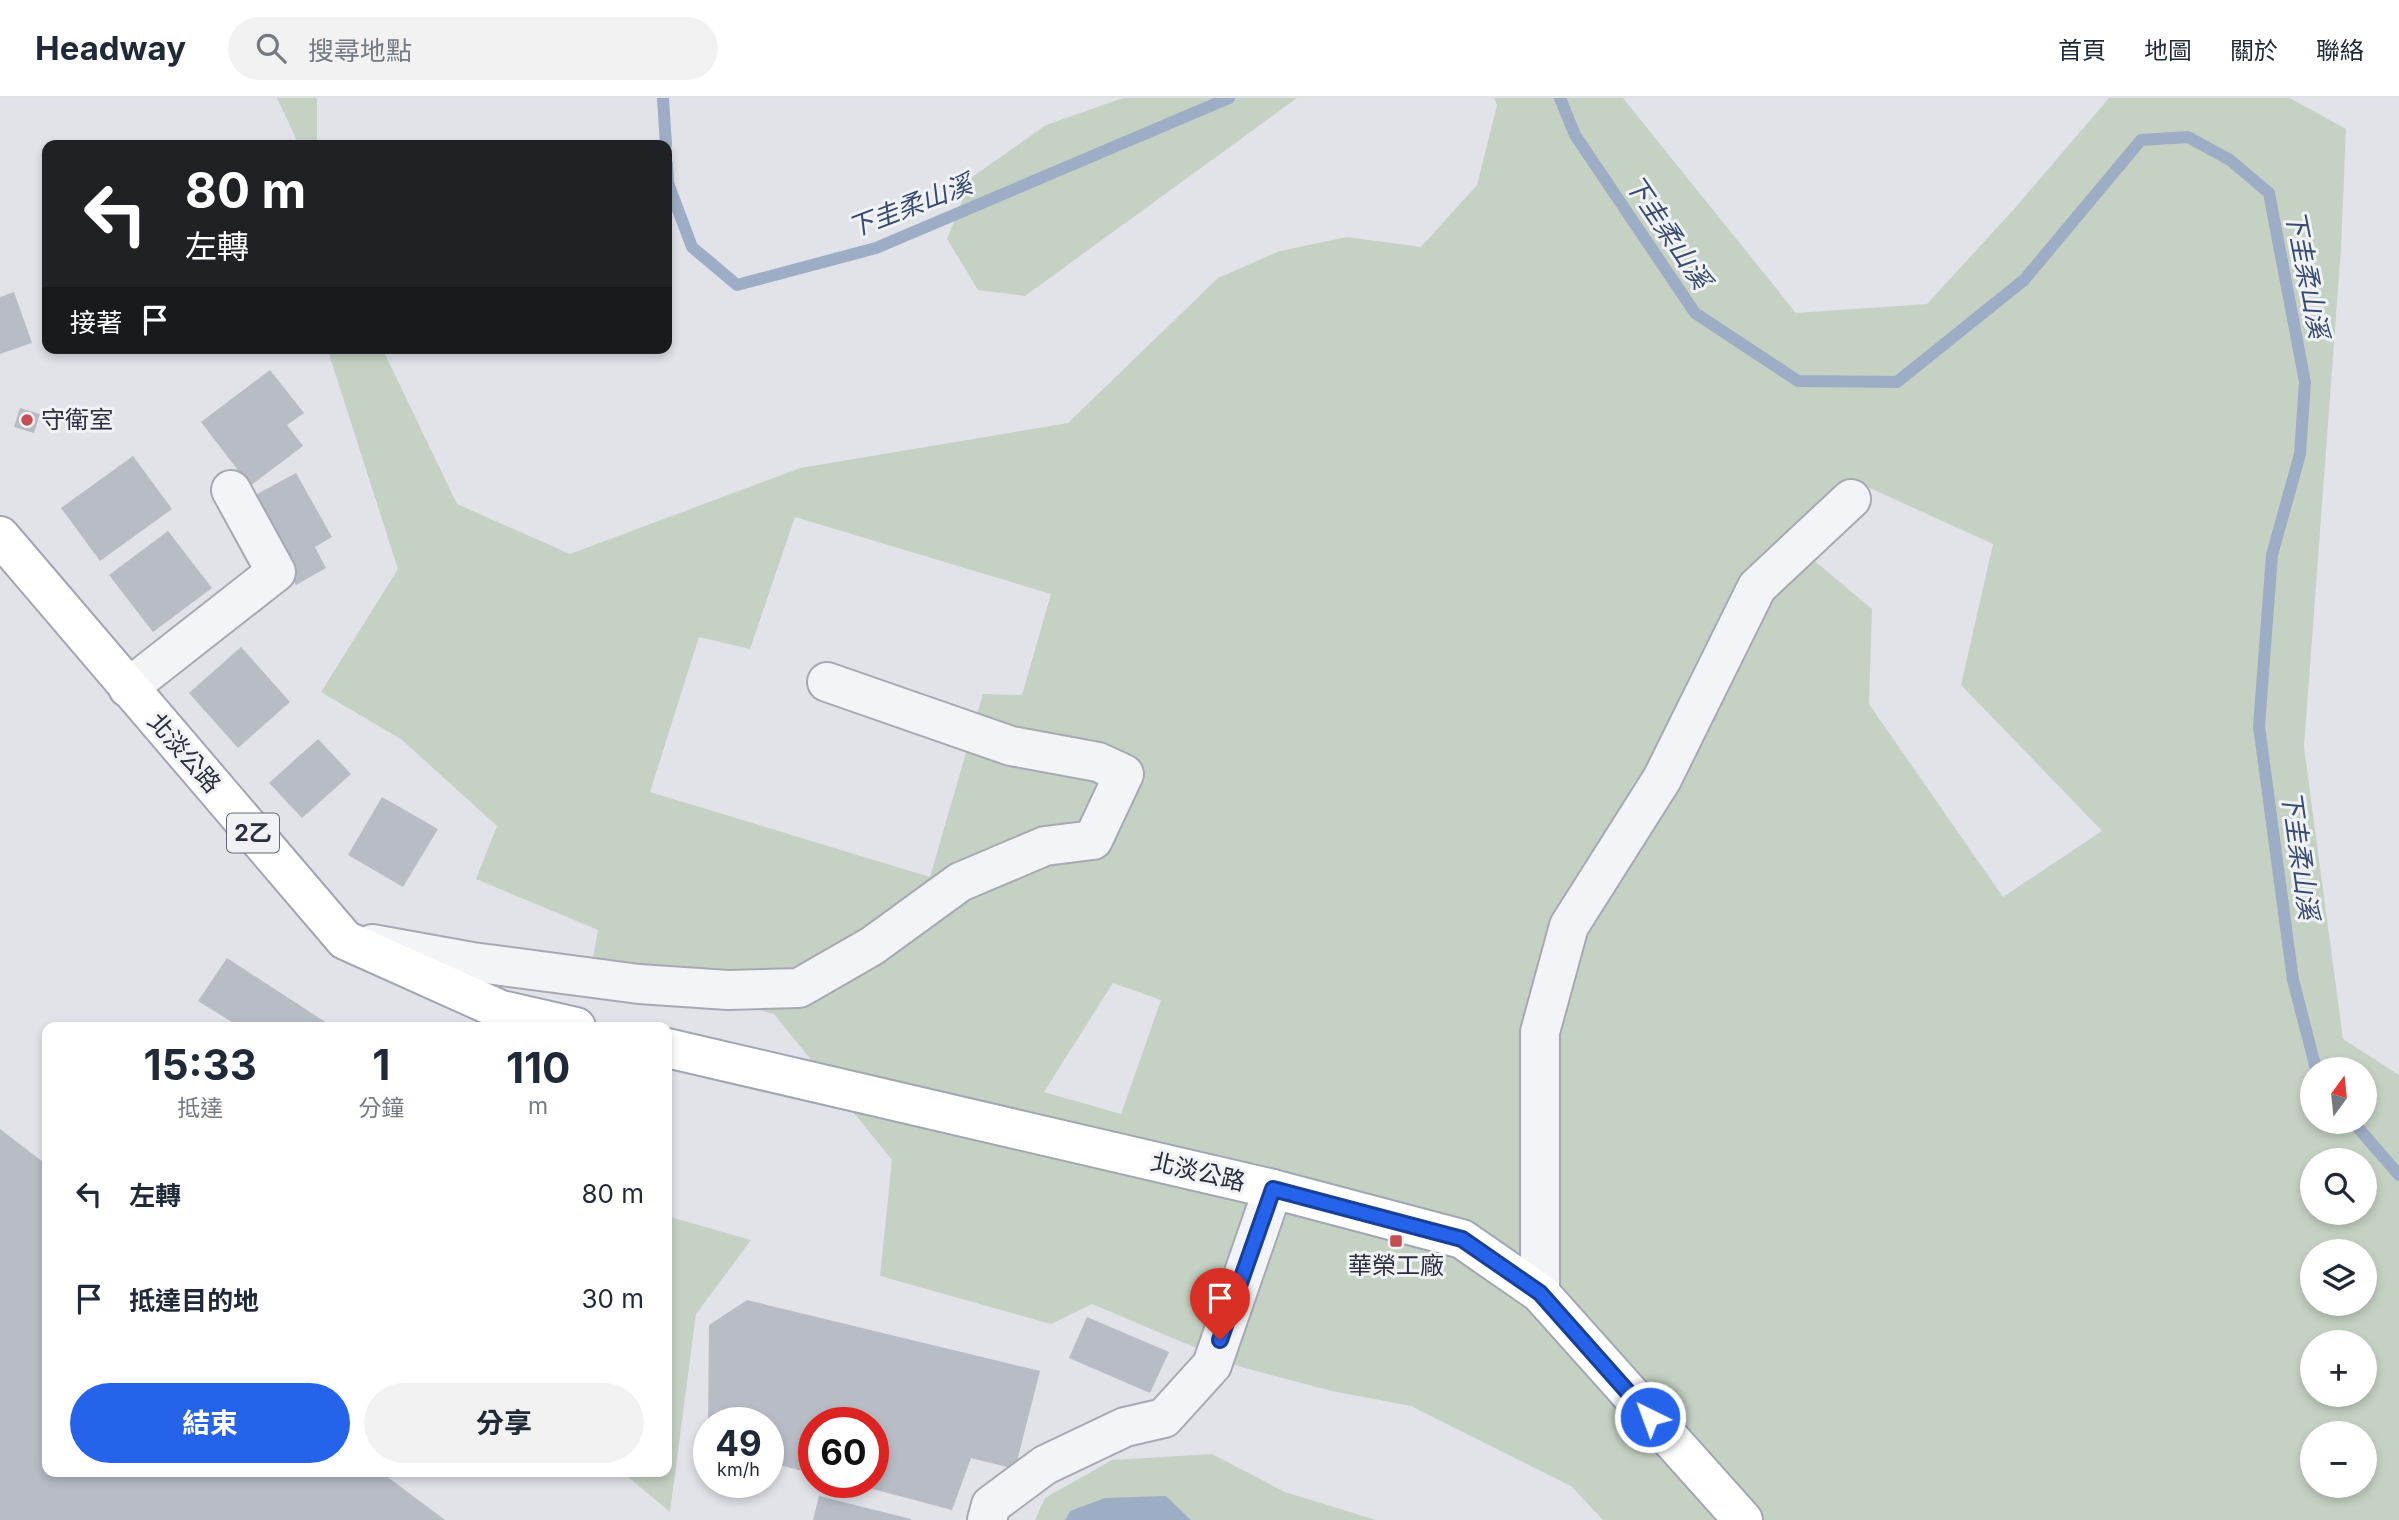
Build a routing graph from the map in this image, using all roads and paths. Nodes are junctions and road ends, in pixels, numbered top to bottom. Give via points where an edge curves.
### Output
1 (231, 489) dead end
2 (1851, 499) dead end
3 (0, 536) edge
4 (827, 682) dead end
5 (128, 688) junction
6 (345, 940) junction
7 (554, 1022) edge
8 (672, 1049) edge
9 (1273, 1189) junction
10 (1540, 1293) junction
11 (986, 1520) edge
12 (1742, 1520) edge

1 - 5 street via 276,572
2 - 10 street via 1757,587 1662,779 1569,926 1541,1032
3 - 5 main road, 北淡公路 / 2乙
4 - 6 street via 1011,746 1098,762 1124,774 1093,840 1045,846 960,882 872,946 799,988 728,990 639,984
5 - 6 main road, 北淡公路 / 2乙
6 - 7 main road, 北淡公路 / 2乙 via 501,1010
8 - 9 main road, 北淡公路
9 - 10 main road, 北淡公路 via 1462,1239
9 - 11 street via 1212,1365 1164,1418 1125,1427 1045,1465 991,1504
10 - 12 main road, 北淡公路

